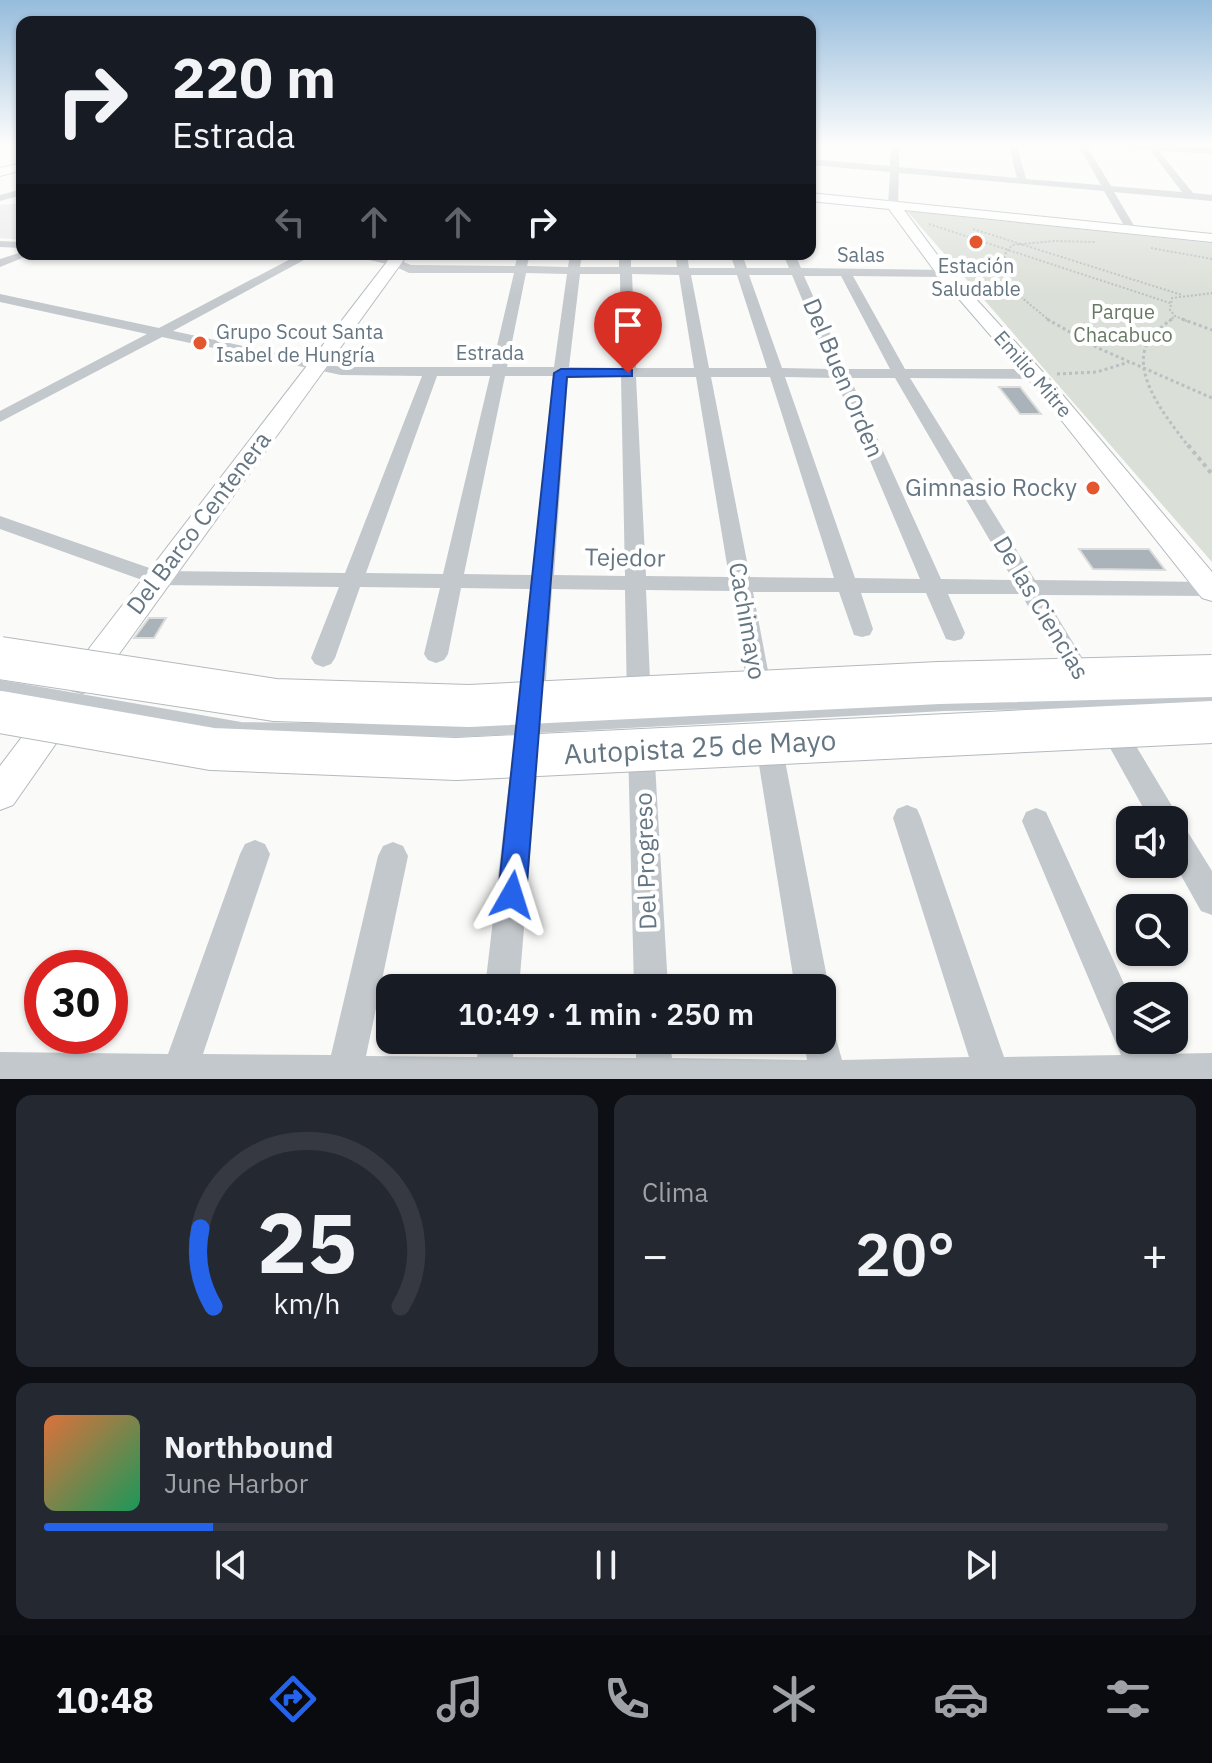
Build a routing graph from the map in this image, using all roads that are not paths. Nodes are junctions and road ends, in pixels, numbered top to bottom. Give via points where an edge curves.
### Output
1 (893, 195) edge
2 (1112, 195) edge
3 (1183, 195) edge
4 (1190, 196) joint
5 (816, 198) edge
6 (1212, 198) edge
7 (893, 205) junction
8 (1131, 229) junction
9 (1212, 238) edge
10 (298, 260) edge
11 (397, 260) edge
12 (400, 260) edge
13 (738, 260) edge
14 (792, 260) edge
15 (522, 262) edge
16 (575, 262) edge
17 (626, 263) edge
18 (682, 263) edge
19 (742, 272) junction
20 (797, 272) junction
21 (845, 272) junction
22 (945, 273) junction
23 (0, 298) edge
24 (162, 334) junction
25 (317, 367) junction
26 (431, 373) junction
27 (497, 373) junction
28 (561, 373) junction
29 (628, 373) junction
30 (701, 373) junction
31 (775, 374) junction
32 (840, 374) junction
33 (900, 374) junction
34 (1035, 374) junction
35 (0, 417) edge
36 (0, 522) edge
37 (156, 578) junction
38 (350, 582) junction
39 (451, 583) junction
40 (543, 584) junction
41 (634, 584) junction
42 (741, 585) junction
43 (849, 586) junction
44 (935, 587) junction
45 (1030, 588) junction
46 (1211, 590) edge
47 (862, 629) dead end
48 (954, 633) dead end
49 (436, 654) dead end
50 (0, 658) edge
51 (323, 658) dead end
52 (1212, 676) edge
53 (0, 686) edge
54 (1212, 700) edge
55 (0, 712) edge
56 (1212, 722) edge
57 (0, 794) edge
58 (1157, 806) edge
59 (907, 818) dead end
60 (1036, 821) dead end
61 (255, 854) dead end
62 (393, 856) dead end
63 (1188, 859) edge
64 (1212, 900) edge
65 (503, 974) edge
66 (650, 974) edge
67 (810, 974) edge
68 (1116, 1004) edge
69 (495, 1054) edge
70 (654, 1054) edge
71 (824, 1054) edge
72 (1138, 1054) edge
73 (0, 1070) edge
74 (345, 1071) junction
75 (1212, 1071) edge
76 (179, 1072) junction
77 (1147, 1074) junction
78 (493, 1076) junction
79 (993, 1076) junction
80 (655, 1077) junction
81 (828, 1079) edge

1 - 7 street
2 - 8 street
3 - 4 street
4 - 6 street
5 - 7 street
7 - 8 street
7 - 22 street, Emilio Mitre
8 - 9 street
10 - 24 street
11 - 25 street, Del Barco Centenera
12 - 15 street, Salas via 409,269
13 - 19 street
14 - 20 street, Del Buen Orden
15 - 16 street, Salas
15 - 27 street
16 - 17 street, Salas
16 - 28 street
17 - 18 street, Salas
17 - 29 street, Del Progreso
18 - 19 street, Salas
18 - 30 street, Cachimayo
19 - 20 street, Salas
19 - 31 street
20 - 21 street, Salas
20 - 32 street, Del Buen Orden
21 - 22 street, Salas
21 - 33 street, De las Ciencias
22 - 34 street, Emilio Mitre
23 - 24 street, Estrada
24 - 25 street, Estrada
24 - 35 street
25 - 26 street, Estrada
25 - 37 street, Del Barco Centenera
26 - 27 street, Estrada
26 - 38 street
27 - 28 street, Estrada
27 - 39 street
28 - 29 street, Estrada
28 - 40 street
29 - 30 street, Estrada
29 - 41 street, Del Progreso
30 - 31 street, Estrada
30 - 42 street, Cachimayo
31 - 32 street, Estrada
31 - 43 street
32 - 33 street, Estrada
32 - 44 street, Del Buen Orden
33 - 34 street, Estrada
33 - 45 street, De las Ciencias
34 - 46 street, Emilio Mitre
36 - 37 street, Tejedor
37 - 38 street, Tejedor
37 - 57 street, Del Barco Centenera
38 - 39 street, Tejedor
38 - 51 street
39 - 40 street, Tejedor
39 - 49 street
40 - 41 street, Tejedor
40 - 65 street
41 - 42 street, Tejedor
41 - 66 street, Del Progreso
42 - 43 street, Tejedor
42 - 67 street, Cachimayo
43 - 44 street, Tejedor
43 - 47 street
44 - 45 street, Tejedor
44 - 48 street, Del Buen Orden
45 - 46 street, Tejedor
45 - 58 street, De las Ciencias
50 - 52 highway, Autopista 25 de Mayo, bridge via 275,700 469,706 939,683
53 - 54 lane, bridge via 240,728 462,731 944,705
55 - 56 highway, Autopista 25 de Mayo, bridge via 212,749 456,759
59 - 79 street
60 - 68 street
61 - 76 street
62 - 74 street
63 - 64 street
69 - 78 street
70 - 80 street
71 - 81 street
72 - 77 street
73 - 76 street
74 - 76 street
74 - 78 street
75 - 77 street
77 - 79 street
78 - 80 street
79 - 81 street
80 - 81 street

